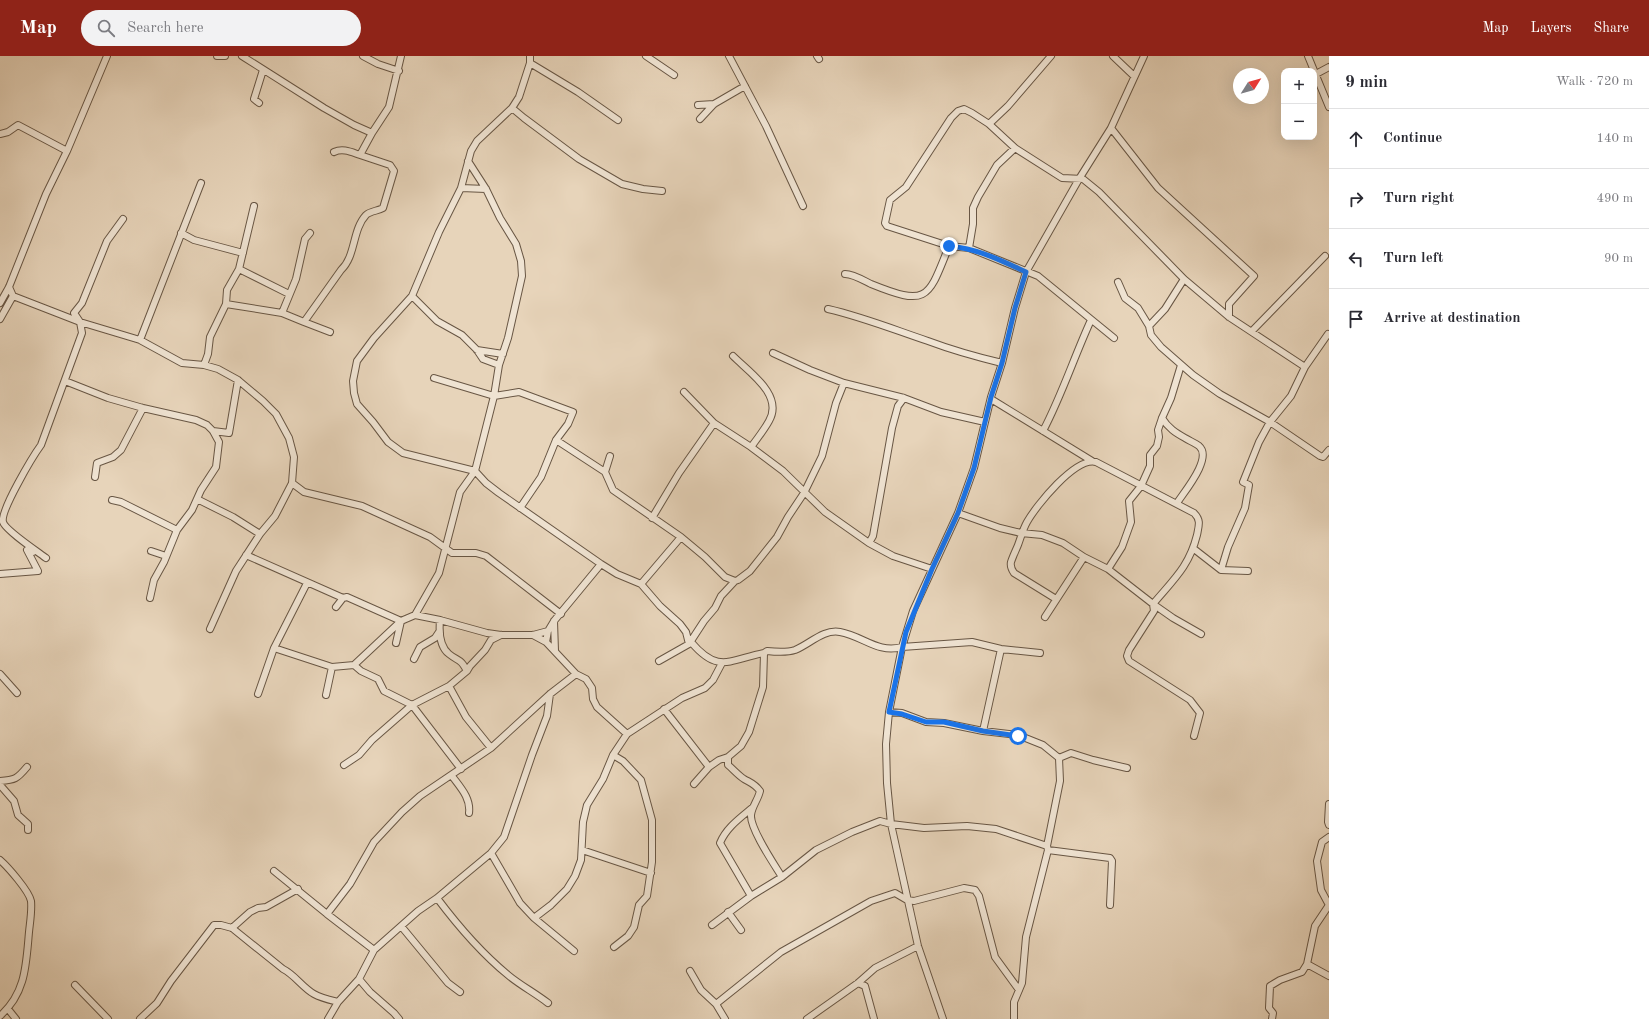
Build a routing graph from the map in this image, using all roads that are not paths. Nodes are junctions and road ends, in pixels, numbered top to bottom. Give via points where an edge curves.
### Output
1 (107, 56) edge
2 (217, 56) edge
3 (225, 56) edge
4 (242, 56) edge
5 (363, 56) edge
6 (402, 56) edge
7 (530, 56) edge
8 (646, 56) edge
9 (729, 56) edge
10 (1051, 56) edge
11 (1113, 56) edge
12 (1144, 56) edge
13 (1308, 56) edge
14 (530, 63) junction
15 (1329, 67) edge
16 (1313, 68) edge
17 (263, 70) junction
18 (399, 71) junction
19 (1317, 73) edge
20 (674, 75) dead end
21 (1134, 76) junction
22 (1317, 77) edge
23 (745, 86) junction
24 (259, 103) dead end
25 (714, 104) junction
26 (698, 105) dead end
27 (1329, 107) edge
28 (512, 108) junction
29 (700, 118) dead end
30 (618, 120) dead end
31 (989, 124) junction
32 (1111, 128) junction
33 (372, 133) junction
34 (0, 134) edge
35 (1015, 148) junction
36 (67, 150) junction
37 (334, 152) dead end
38 (360, 155) junction
39 (468, 161) junction
40 (1079, 179) junction
41 (201, 183) dead end
42 (461, 188) junction
43 (486, 189) junction
44 (662, 191) dead end
45 (254, 206) dead end
46 (803, 206) dead end
47 (123, 219) dead end
48 (181, 233) junction
49 (310, 233) dead end
50 (949, 246) junction
51 (969, 248) junction
52 (243, 253) junction
53 (1325, 256) dead end
54 (239, 269) junction
55 (1026, 272) junction
56 (845, 274) dead end
57 (1184, 279) junction
58 (1118, 282) dead end
59 (9, 287) junction
60 (288, 294) junction
61 (13, 296) junction
62 (412, 296) junction
63 (0, 303) edge
64 (226, 304) junction
65 (828, 309) dead end
66 (282, 313) junction
67 (1229, 317) junction
68 (0, 319) edge
69 (1091, 320) junction
70 (80, 322) junction
71 (304, 322) junction
72 (1149, 326) junction
73 (1252, 331) junction
74 (330, 332) dead end
75 (1328, 334) edge
76 (1114, 338) dead end
77 (140, 340) junction
78 (476, 350) junction
79 (773, 353) dead end
80 (503, 354) junction
81 (733, 356) dead end
82 (1002, 363) junction
83 (1181, 364) junction
84 (204, 365) junction
85 (499, 366) junction
86 (1305, 367) junction
87 (434, 378) dead end
88 (238, 380) junction
89 (65, 381) junction
90 (844, 383) junction
91 (684, 392) dead end
92 (494, 396) junction
93 (904, 398) junction
94 (991, 399) junction
95 (143, 408) junction
96 (1162, 418) junction
97 (985, 422) junction
98 (1270, 422) junction
99 (714, 423) junction
100 (213, 431) junction
101 (1044, 431) junction
102 (556, 440) junction
103 (751, 447) junction
104 (1329, 450) edge
105 (610, 456) dead end
106 (1092, 461) junction
107 (475, 471) junction
108 (605, 472) junction
109 (95, 477) dead end
110 (292, 483) junction
111 (1141, 486) junction
112 (804, 493) junction
113 (196, 499) junction
114 (112, 500) dead end
115 (1177, 503) junction
116 (520, 508) junction
117 (958, 513) junction
118 (652, 518) junction
119 (177, 530) junction
120 (1021, 533) junction
121 (260, 534) junction
122 (681, 537) junction
123 (869, 543) junction
124 (446, 549) junction
125 (1194, 549) junction
126 (151, 551) dead end
127 (246, 555) junction
128 (166, 556) junction
129 (1084, 557) junction
130 (601, 564) junction
131 (932, 569) junction
132 (1108, 569) junction
133 (1222, 570) junction
134 (1248, 571) dead end
135 (0, 574) edge
136 (735, 581) junction
137 (307, 582) junction
138 (641, 584) junction
139 (150, 598) dead end
140 (343, 598) junction
141 (1056, 600) junction
142 (1153, 604) junction
143 (336, 607) dead end
144 (561, 614) junction
145 (415, 615) junction
146 (1045, 617) dead end
147 (440, 620) junction
148 (401, 621) junction
149 (554, 621) junction
150 (210, 629) dead end
151 (548, 631) junction
152 (439, 632) junction
153 (487, 633) junction
154 (1201, 634) dead end
155 (501, 635) junction
156 (533, 635) junction
157 (491, 640) junction
158 (546, 642) junction
159 (396, 643) dead end
160 (689, 644) junction
161 (902, 646) junction
162 (274, 648) junction
163 (1001, 649) junction
164 (555, 651) junction
165 (764, 653) junction
166 (1040, 653) dead end
167 (414, 659) dead end
168 (659, 661) dead end
169 (722, 663) junction
170 (354, 665) junction
171 (332, 668) junction
172 (467, 671) junction
173 (0, 674) edge
174 (576, 674) junction
175 (449, 686) junction
176 (17, 693) dead end
177 (258, 694) dead end
178 (550, 694) junction
179 (326, 695) dead end
180 (412, 706) junction
181 (664, 709) junction
182 (889, 712) junction
183 (983, 731) junction
184 (627, 734) junction
185 (1194, 736) dead end
186 (491, 748) junction
187 (613, 755) junction
188 (728, 757) junction
189 (1059, 758) junction
190 (344, 765) dead end
191 (27, 767) dead end
192 (709, 767) junction
193 (1127, 768) dead end
194 (461, 769) junction
195 (452, 776) junction
196 (10, 780) junction
197 (0, 781) edge
198 (694, 784) dead end
199 (1, 787) edge
200 (1329, 804) edge
201 (752, 808) junction
202 (469, 813) dead end
203 (891, 824) junction
204 (1329, 825) edge
205 (28, 830) dead end
206 (1329, 837) edge
207 (1047, 848) junction
208 (582, 850) junction
209 (491, 853) junction
210 (0, 860) edge
211 (274, 871) dead end
212 (650, 873) junction
213 (782, 877) junction
214 (298, 889) junction
215 (751, 896) junction
216 (437, 898) junction
217 (907, 900) junction
218 (1110, 905) dead end
219 (1329, 905) edge
220 (728, 912) junction
221 (327, 914) junction
222 (534, 918) junction
223 (712, 925) dead end
224 (401, 926) junction
225 (232, 928) junction
226 (741, 930) dead end
227 (918, 946) junction
228 (614, 947) dead end
229 (374, 950) junction
230 (574, 950) dead end
231 (1306, 964) junction
232 (690, 971) dead end
233 (1329, 976) edge
234 (359, 979) junction
235 (858, 983) junction
236 (75, 985) dead end
237 (1019, 990) junction
238 (460, 992) dead end
239 (338, 1002) junction
240 (548, 1003) dead end
241 (716, 1004) junction
242 (8, 1009) junction
243 (0, 1016) edge
244 (16, 1019) edge
245 (108, 1019) edge
246 (140, 1019) edge
247 (328, 1019) edge
248 (398, 1019) edge
249 (725, 1019) edge
250 (807, 1019) edge
251 (874, 1019) edge
252 (943, 1019) edge
253 (1014, 1019) edge
254 (1272, 1019) edge

1 - 36 street
2 - 3 street
4 - 17 street
5 - 18 street
6 - 18 street
7 - 14 street
8 - 20 street
9 - 23 street
10 - 31 street
11 - 21 street
12 - 21 street
13 - 16 street
14 - 28 street via 519,97
14 - 30 street
15 - 19 street
17 - 24 street via 254,99
17 - 33 street via 354,125
18 - 33 street via 389,108
21 - 32 street
22 - 27 street
23 - 25 street
23 - 46 street
25 - 26 street
25 - 29 street
28 - 39 street via 477,141
28 - 44 street via 579,159 622,184
31 - 35 street
31 - 50 street via 964,109 958,111 950,118 906,187 890,200 884,220 887,226
32 - 40 street
32 - 67 street via 1158,188 1254,276 1229,304
33 - 38 street
34 - 36 street via 18,125
35 - 40 street via 1062,178
35 - 51 street via 998,165 978,197 973,208
36 - 59 street via 46,194
37 - 38 street via 346,150
38 - 71 street via 390,166 394,171 383,208 366,216 356,233 345,266
39 - 42 street
39 - 43 street
40 - 55 street
40 - 57 street via 1084,178 1099,192
41 - 48 street
42 - 43 street
42 - 62 street
43 - 80 street via 516,244 521,261 522,276
45 - 52 street
47 - 70 street via 107,241 82,304 74,313
48 - 52 street via 194,240
48 - 77 street
49 - 60 street via 305,239 296,279
50 - 51 street
50 - 56 street via 936,278 925,294 920,296 896,294
51 - 55 street
52 - 54 street
53 - 73 street
54 - 60 street
54 - 64 street via 227,290
55 - 69 street via 1038,276
55 - 82 street
57 - 67 street
57 - 72 street via 1165,309
58 - 72 street via 1125,298 1138,308
59 - 61 street
59 - 63 street
60 - 66 street
61 - 68 street
61 - 70 street
62 - 78 street via 437,320 462,335
62 - 107 street via 357,361 353,381 357,404 388,442 403,453
64 - 66 street
64 - 84 street via 210,337
65 - 82 street via 850,314 965,354
66 - 71 street
67 - 73 street
69 - 76 street
69 - 101 street
70 - 77 street
70 - 89 street via 82,333
71 - 74 street
72 - 83 street via 1150,335
73 - 86 street
75 - 86 street
77 - 84 street via 182,363
78 - 80 street
78 - 85 street via 483,359
79 - 90 street
80 - 85 street
81 - 103 street via 767,389 772,401 773,412 770,421
82 - 94 street
83 - 96 street
83 - 98 street via 1220,394
84 - 88 street
85 - 92 street
86 - 98 street via 1291,396
87 - 92 street
88 - 100 street via 229,433
88 - 110 street via 276,414 289,438 294,457
89 - 95 street
89 - 135 street via 41,445 10,500 3,519 5,526 46,558 27,550 38,571
90 - 93 street
90 - 112 street via 822,456
91 - 99 street
92 - 102 street via 519,392 573,412
92 - 107 street
93 - 97 street via 941,412
93 - 123 street via 898,406 892,428 873,536
94 - 97 street
94 - 101 street
95 - 100 street via 196,420
95 - 109 street via 121,450 113,457 97,463
96 - 111 street via 1157,446 1150,455 1150,466
96 - 115 street via 1167,427 1199,446 1204,459
97 - 117 street via 974,468
98 - 104 street via 1320,456 1323,457
98 - 133 street via 1243,482 1249,486 1245,508 1228,547
99 - 103 street
99 - 118 street via 679,472
100 - 113 street via 219,442 216,467
101 - 106 street
102 - 108 street
102 - 116 street via 541,477
103 - 112 street via 783,471
105 - 108 street
106 - 111 street
106 - 120 street via 1080,466 1059,482
107 - 116 street via 486,483
107 - 124 street via 460,492
108 - 118 street via 613,490
110 - 121 street via 275,516
110 - 124 street via 304,492 362,506 430,537
111 - 115 street
111 - 132 street via 1129,501 1131,522 1122,547
112 - 123 street via 825,512
112 - 136 street via 764,554 750,571
113 - 119 street via 192,510
113 - 121 street
114 - 119 street via 122,502
115 - 125 street via 1188,508 1198,518 1200,524
116 - 130 street
117 - 120 street
117 - 131 street
118 - 122 street
119 - 128 street
120 - 129 street via 1063,543
120 - 141 street via 1011,568 1014,573
121 - 127 street
122 - 136 street via 725,577
122 - 138 street
123 - 131 street via 893,556
124 - 144 street via 452,553 476,553 486,556
124 - 145 street via 439,573
125 - 133 street
125 - 142 street via 1184,568
126 - 128 street
127 - 137 street
127 - 150 street
128 - 139 street via 154,580
129 - 132 street
129 - 141 street
130 - 138 street
130 - 144 street
131 - 161 street
132 - 142 street
133 - 134 street
136 - 160 street via 721,596
137 - 140 street
137 - 162 street
138 - 160 street via 680,624 686,632
140 - 143 street
140 - 148 street via 351,598
141 - 146 street
142 - 154 street
142 - 185 street via 1154,612 1128,650 1127,656 1129,661 1190,700 1200,713
144 - 149 street
145 - 147 street
145 - 148 street
147 - 152 street
147 - 153 street
148 - 159 street
148 - 170 street
149 - 151 street
149 - 164 street
151 - 156 street
151 - 158 street
152 - 167 street via 435,638 420,647
152 - 172 street via 443,647 460,660
153 - 155 street
153 - 157 street
155 - 156 street
155 - 157 street
156 - 158 street
157 - 172 street
158 - 164 street
160 - 168 street
160 - 169 street via 691,642 700,653 713,661
161 - 163 street via 972,642
161 - 165 street via 892,650 841,632 832,632 793,650
161 - 182 street
162 - 171 street
162 - 177 street
163 - 166 street
163 - 183 street
164 - 174 street
165 - 169 street
165 - 188 street via 763,688 750,732 741,746
169 - 181 street via 704,688
170 - 171 street
170 - 180 street via 378,679 384,691
171 - 179 street
172 - 175 street
173 - 176 street
174 - 178 street
174 - 184 street via 586,679 592,688 597,706
175 - 180 street
175 - 186 street via 466,717
178 - 186 street
178 - 209 street via 547,716 504,837
180 - 190 street via 372,740 359,755
180 - 194 street
181 - 184 street
181 - 192 street
182 - 183 street via 926,722 944,722
182 - 203 street via 886,744
183 - 189 street via 1018,736 1043,745
184 - 187 street
186 - 194 street
187 - 208 street via 603,780 587,806 583,822
187 - 212 street via 623,761 641,780 652,820
188 - 192 street
188 - 201 street via 728,765 760,791
189 - 193 street via 1071,754
189 - 207 street via 1060,781
191 - 196 street via 19,778
192 - 198 street
194 - 195 street
195 - 202 street via 466,796 470,806
195 - 221 street via 420,796 374,842 350,884
196 - 197 street
196 - 199 street
199 - 205 street via 14,801 17,813 28,824
200 - 204 street
201 - 213 street via 751,817 757,834
201 - 215 street via 733,824 720,843
203 - 207 street via 924,828 967,826 996,829
203 - 213 street via 880,821 852,832 816,850
203 - 217 street
206 - 219 street via 1322,842 1317,861 1320,890
207 - 218 street via 1110,858
207 - 237 street via 1026,937 1025,966
208 - 212 street
208 - 222 street via 575,876 567,889
209 - 216 street
209 - 222 street via 520,903
210 - 242 street via 21,884 30,900 26,973 21,988
211 - 214 street
212 - 228 street via 647,896 639,905 634,927 628,936
213 - 215 street
214 - 221 street
214 - 225 street via 266,907 254,909
215 - 220 street
216 - 224 street
216 - 240 street via 481,951 508,975
217 - 227 street
217 - 237 street via 914,901 964,888 975,890 980,896 995,957
217 - 241 street via 895,893 870,901 781,952
219 - 231 street via 1315,926
220 - 223 street
220 - 226 street
221 - 229 street
222 - 230 street
224 - 229 street
224 - 238 street via 448,983
225 - 239 street via 315,994
225 - 246 street via 221,924 214,925 170,981 156,1004
227 - 235 street via 875,968
227 - 252 street
229 - 234 street
231 - 233 street
231 - 254 street via 1302,972 1270,986 1269,1008 1273,1013
232 - 241 street via 701,990
234 - 239 street
234 - 248 street
235 - 250 street
235 - 251 street via 865,986
236 - 245 street
237 - 253 street via 1014,1002
239 - 247 street
241 - 249 street
242 - 243 street
242 - 244 street

